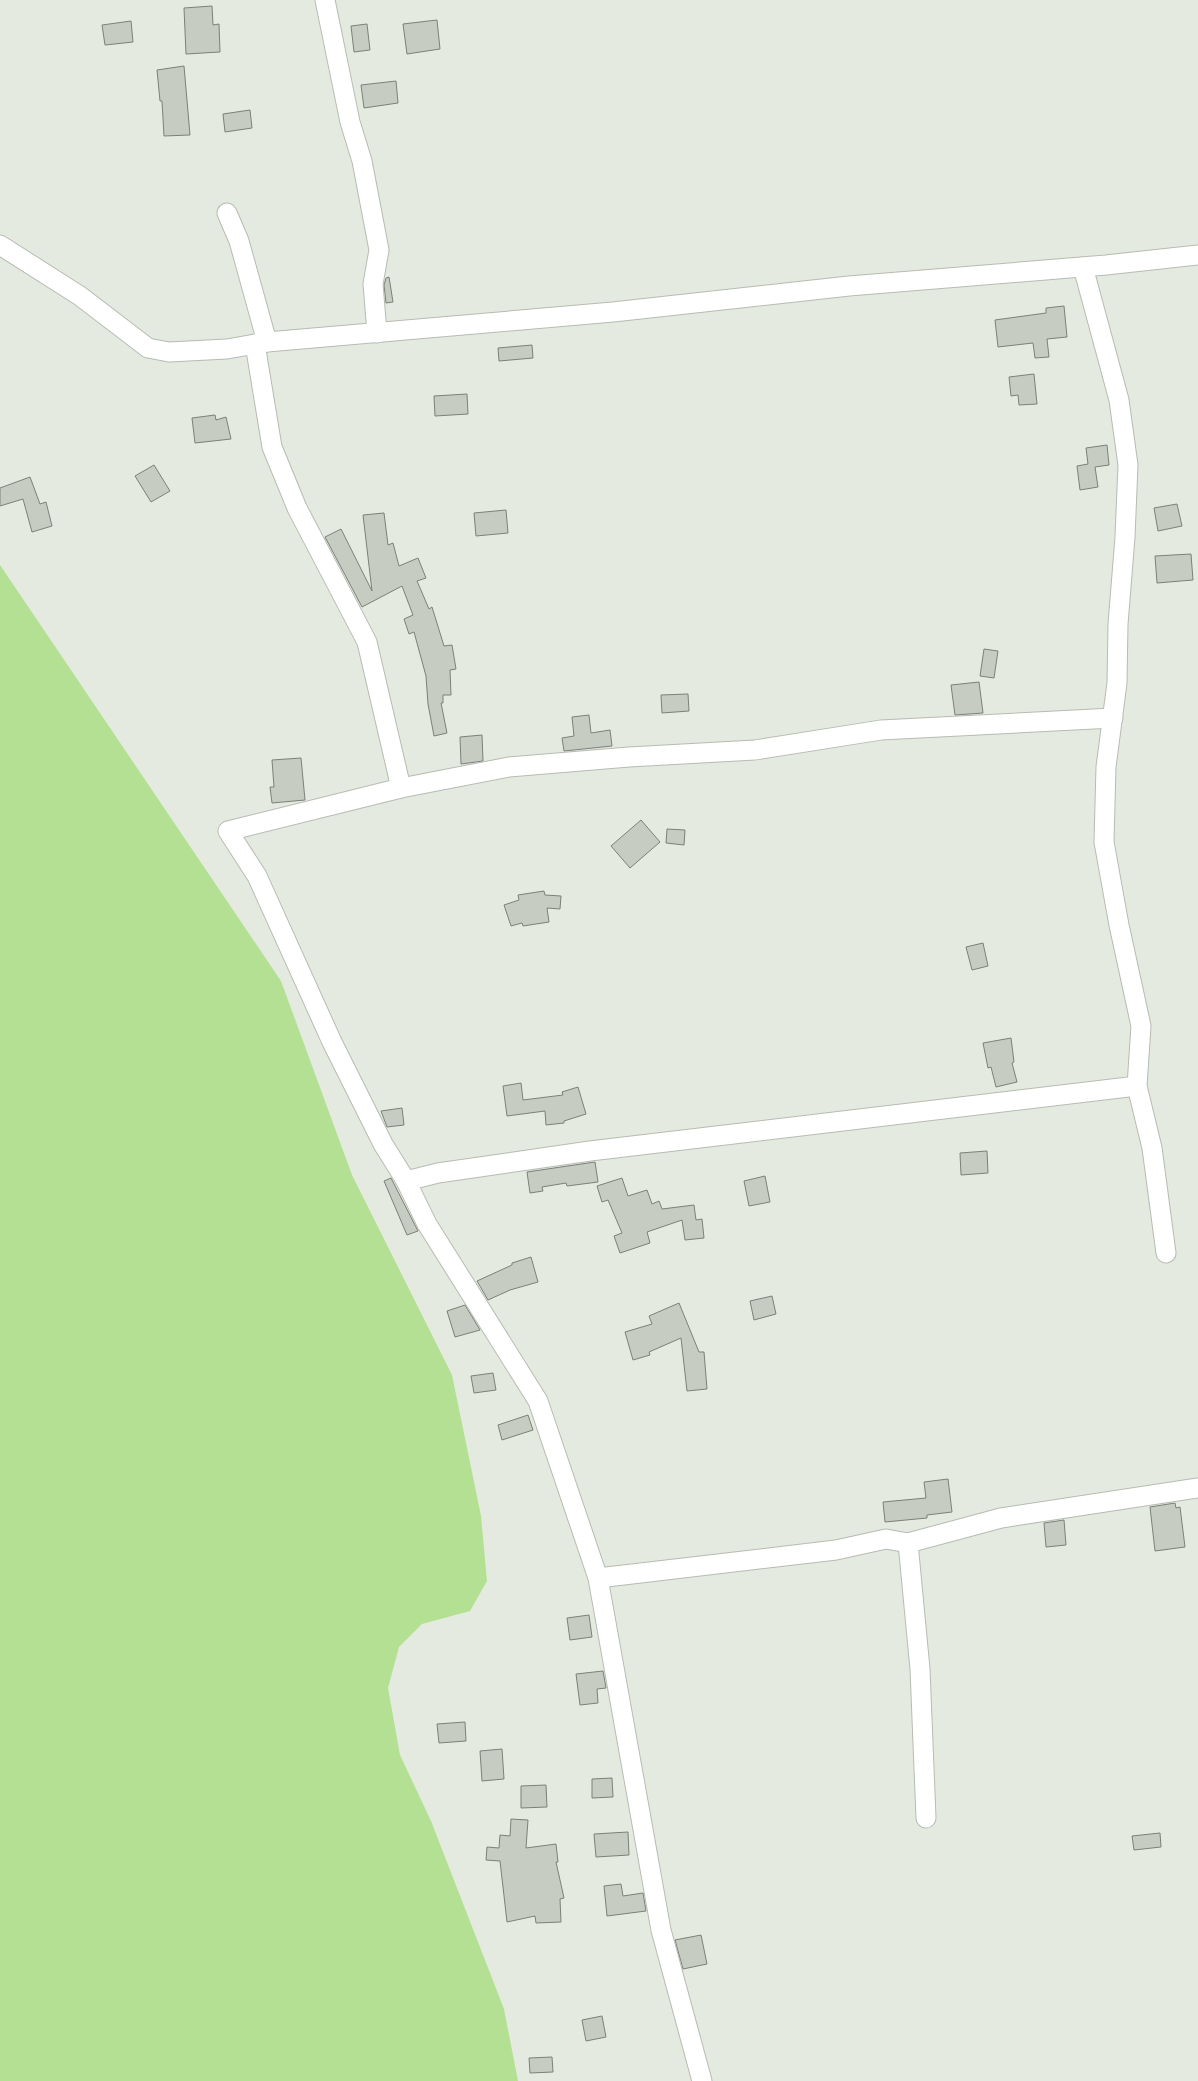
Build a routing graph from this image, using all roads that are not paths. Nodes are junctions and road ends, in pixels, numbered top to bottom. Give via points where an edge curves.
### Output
1 (326, 0) edge
2 (227, 213) dead end
3 (0, 245) edge
4 (1198, 255) edge
5 (1083, 267) junction
6 (378, 333) junction
7 (261, 343) junction
8 (1112, 718) junction
9 (401, 788) junction
10 (1137, 1086) junction
11 (406, 1181) junction
12 (1166, 1253) dead end
13 (1198, 1488) edge
14 (908, 1543) junction
15 (598, 1578) junction
16 (926, 1818) dead end
17 (702, 2081) edge

1 - 6 street via 379,250 373,284
2 - 7 street via 239,241
3 - 7 street via 80,296 148,348 169,352 227,350
4 - 5 street
5 - 6 street via 850,286
5 - 8 street via 1119,400 1128,465 1117,683
6 - 7 street
7 - 9 street via 272,447 297,508 367,642
8 - 9 street via 881,730 755,750 509,767
8 - 10 street via 1106,767 1104,842 1141,1026
9 - 11 street via 228,831 257,876 332,1042 382,1144
10 - 11 street via 590,1151 438,1173
10 - 12 street via 1152,1148
11 - 15 street via 427,1224 538,1401
13 - 14 street via 1001,1518
14 - 15 street via 886,1539 836,1550
14 - 16 street via 920,1670
15 - 17 street via 661,1930

